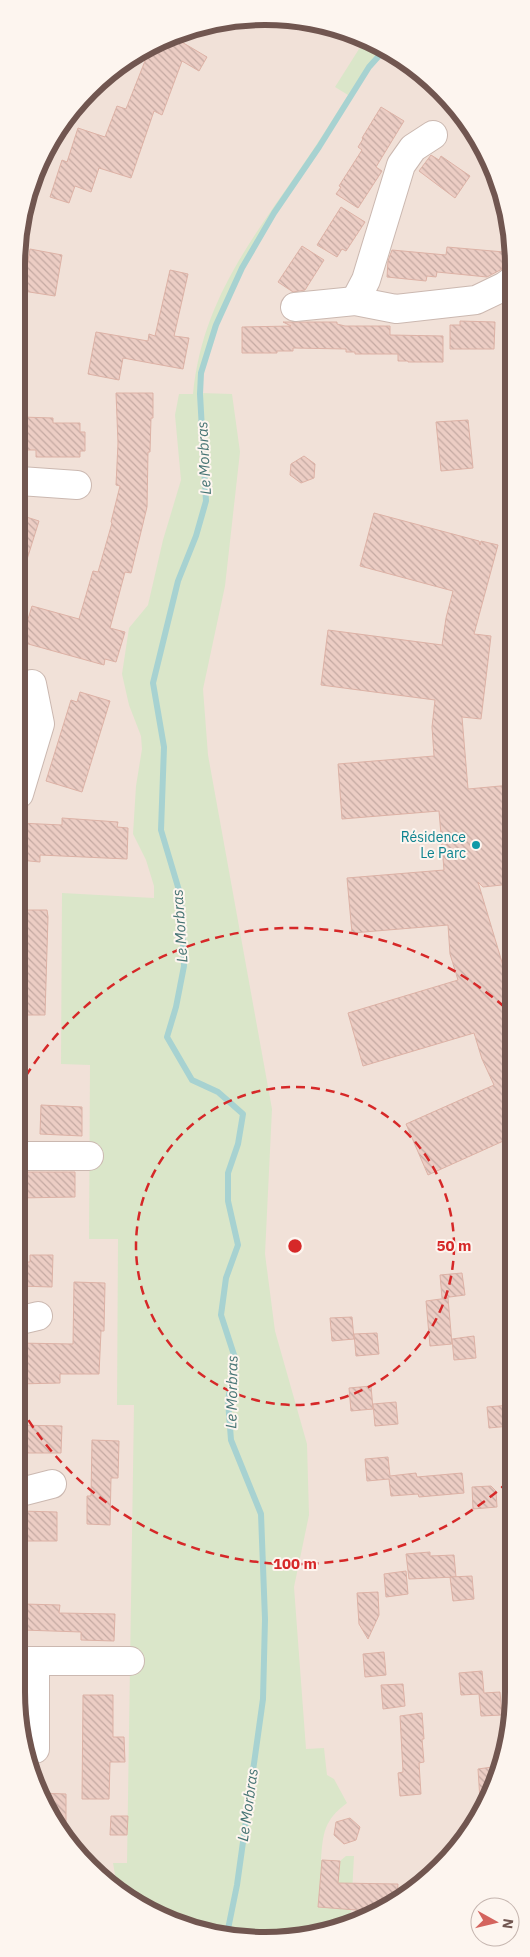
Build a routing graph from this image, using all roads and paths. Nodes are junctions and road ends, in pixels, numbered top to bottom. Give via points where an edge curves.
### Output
1 (433, 135) dead end
2 (505, 286) edge
3 (354, 301) junction
4 (295, 307) dead end
5 (25, 481) edge
6 (77, 485) dead end
7 (32, 684) dead end
8 (25, 774) edge
9 (25, 1156) edge
10 (89, 1156) dead end
11 (52, 1484) dead end
12 (25, 1490) edge
13 (26, 1661) edge
14 (130, 1661) dead end
15 (35, 1749) dead end

1 - 3 street via 413,148 401,165 366,280
2 - 3 street via 476,300 396,309
3 - 4 street
5 - 6 street
7 - 8 street via 40,724
9 - 10 street
11 - 12 street
13 - 14 street
13 - 15 street

